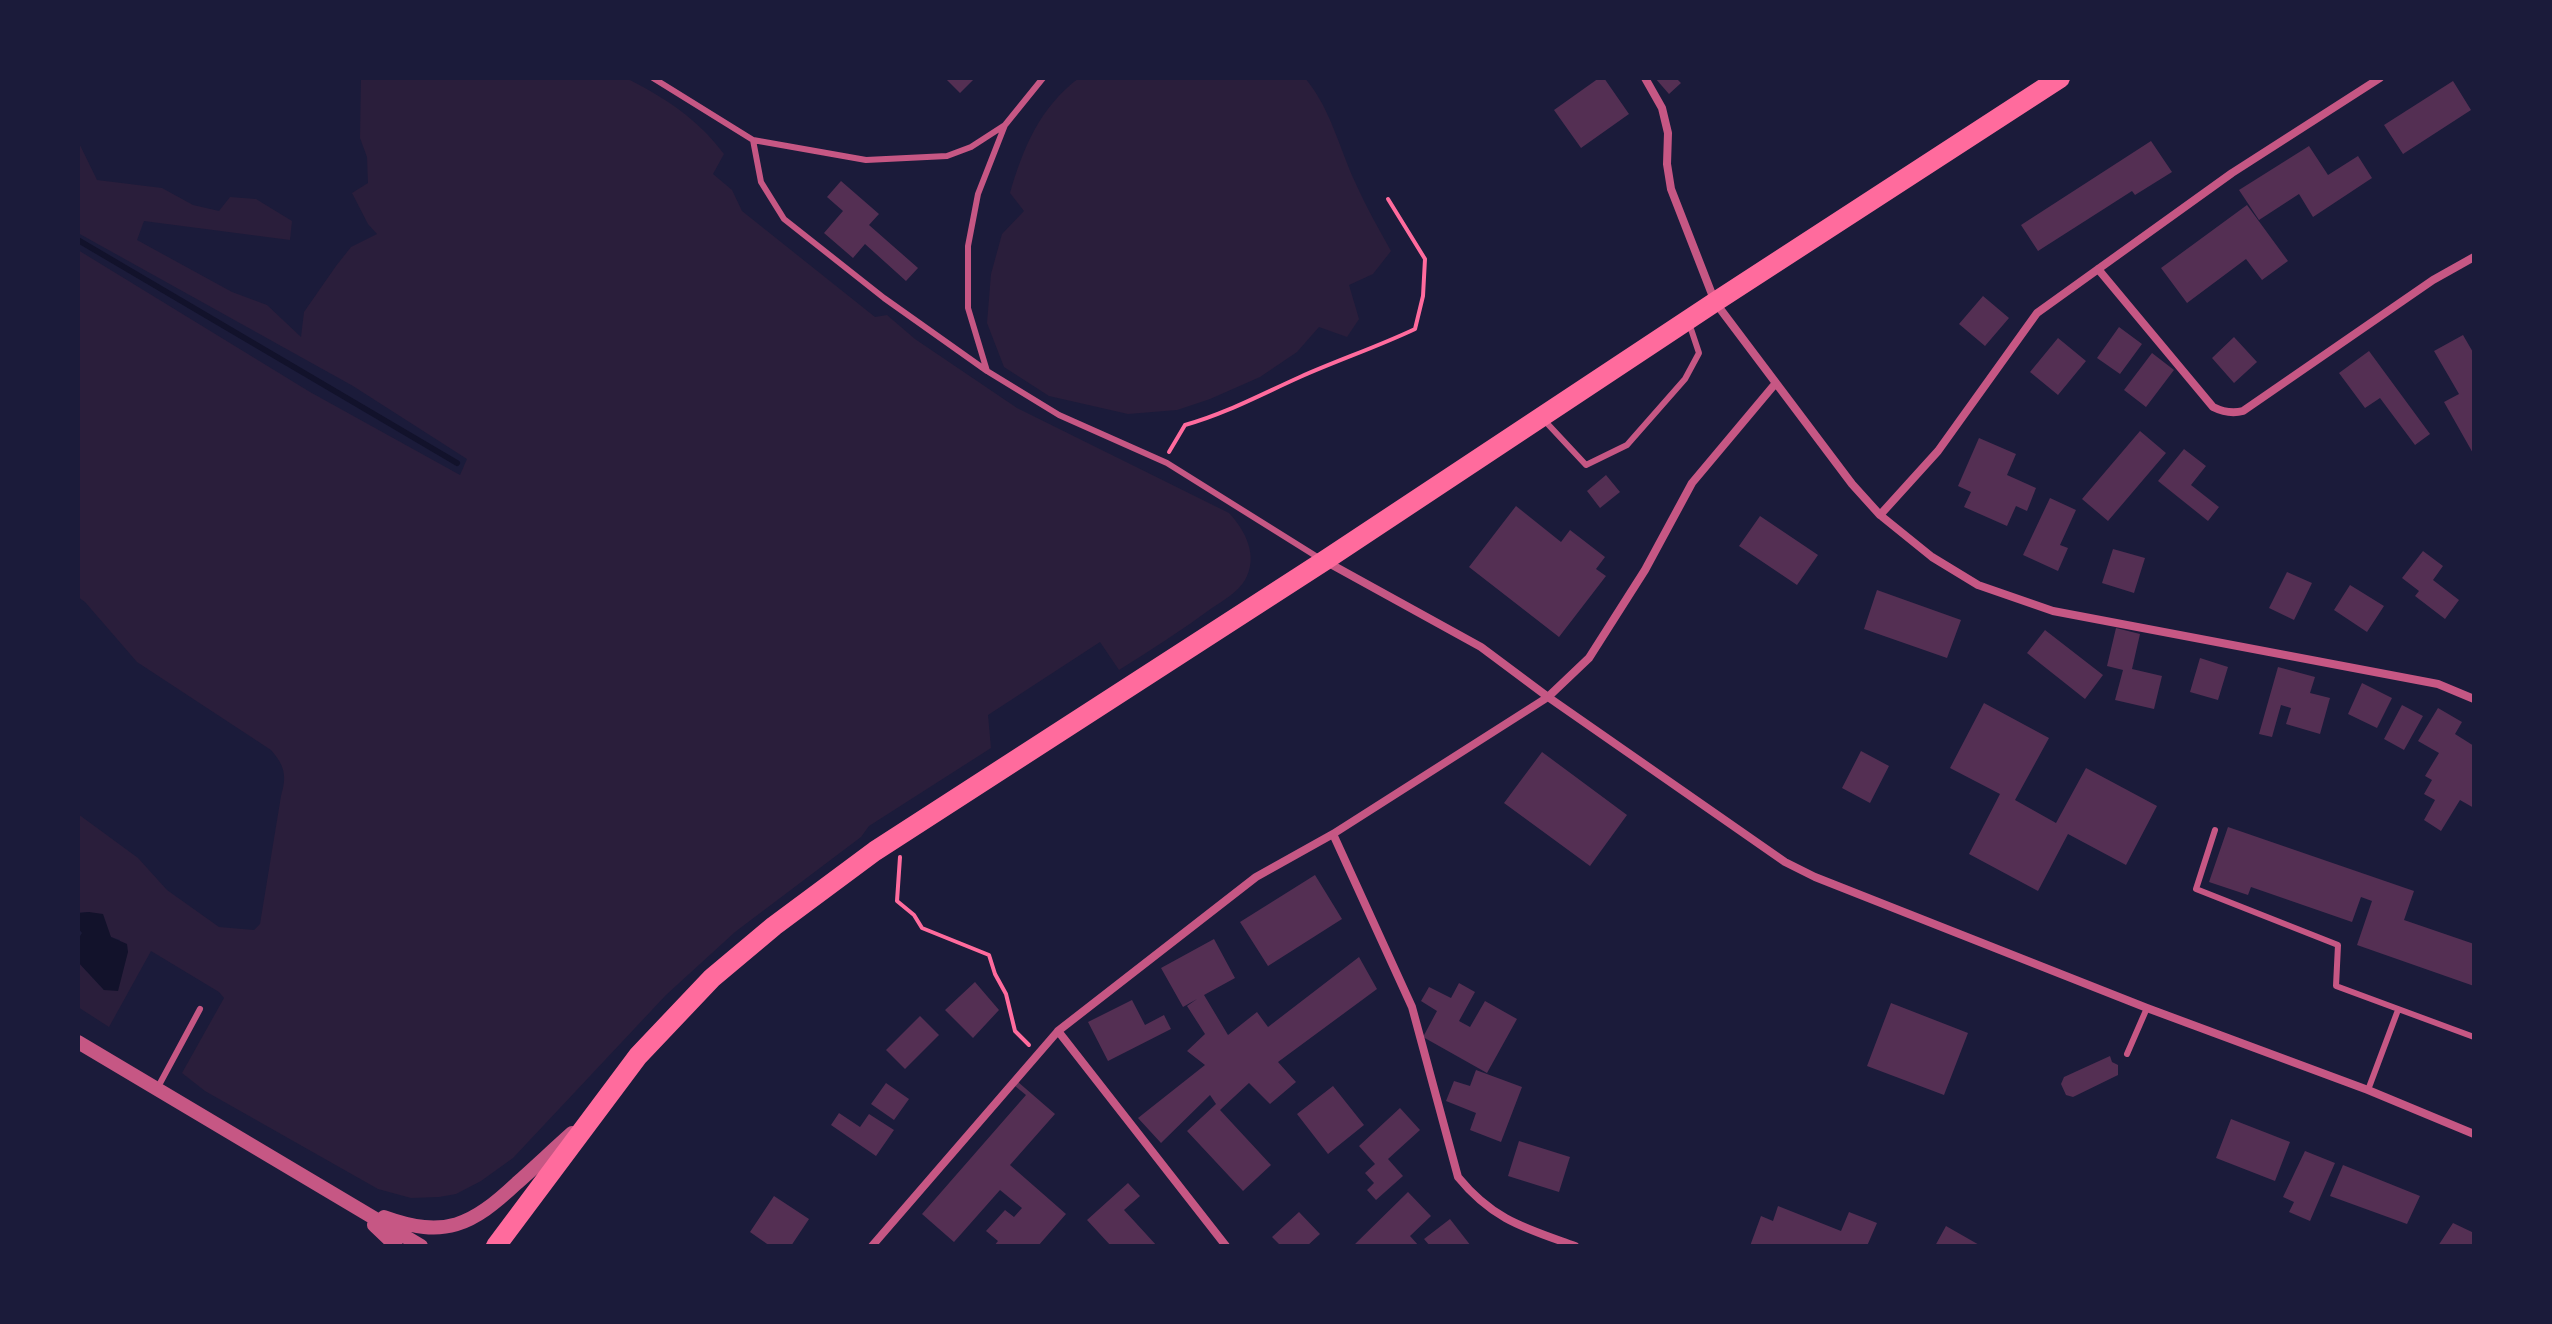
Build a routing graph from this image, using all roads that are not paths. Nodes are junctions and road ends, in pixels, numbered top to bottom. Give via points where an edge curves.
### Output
1 (653, 78) edge
2 (1043, 78) edge
3 (1645, 78) edge
4 (2060, 78) edge
5 (2380, 78) edge
6 (1005, 125) junction
7 (753, 140) junction
8 (2474, 257) edge
9 (2098, 269) junction
10 (1715, 302) junction
11 (1688, 319) junction
12 (987, 371) junction
13 (1775, 384) junction
14 (1542, 417) junction
15 (1880, 515) junction
16 (1324, 561) junction
17 (1548, 697) junction
18 (2474, 699) edge
19 (2215, 830) dead end
20 (1333, 834) junction
21 (2147, 1008) junction
22 (200, 1009) dead end
23 (2398, 1010) junction
24 (1058, 1031) junction
25 (2474, 1037) edge
26 (78, 1042) edge
27 (2127, 1054) dead end
28 (157, 1089) junction
29 (2368, 1090) junction
30 (596, 1110) junction
31 (2474, 1134) edge
32 (353, 1205) junction
33 (396, 1246) edge
34 (421, 1246) edge
35 (496, 1246) edge
36 (872, 1246) edge
37 (1226, 1246) edge
38 (1575, 1246) edge

1 - 7 lane
2 - 6 lane
3 - 10 street via 1662,108 1668,133 1671,189
4 - 10 highway
5 - 9 street via 2232,173
6 - 7 lane via 947,156 866,160
6 - 12 lane via 978,194 968,246 968,308
7 - 12 lane via 761,182 784,219
8 - 9 street via 2237,413 2213,407
9 - 15 street via 2037,313 1938,451
10 - 11 highway
10 - 13 street
11 - 14 highway
11 - 14 lane via 1699,353 1685,379 1627,445 1586,465
12 - 16 lane via 1059,415 1167,463
13 - 15 street
13 - 17 street via 1692,483 1589,658
14 - 16 highway
15 - 18 street via 1978,585 2053,611 2438,684
16 - 17 street via 1481,647
16 - 30 highway via 901,834 774,926 712,978 638,1056
17 - 20 street
17 - 21 street via 1785,862
19 - 23 lane via 2196,889 2338,945 2336,986
20 - 24 street via 1256,877
20 - 38 street via 1412,1007 1458,1177 1500,1217
21 - 27 lane
21 - 29 street
22 - 28 lane
23 - 25 lane
23 - 29 lane
24 - 36 street
24 - 37 street
26 - 28 street
28 - 32 street
29 - 31 street
30 - 32 street via 476,1218 421,1228
30 - 35 highway
32 - 33 street
32 - 34 street

